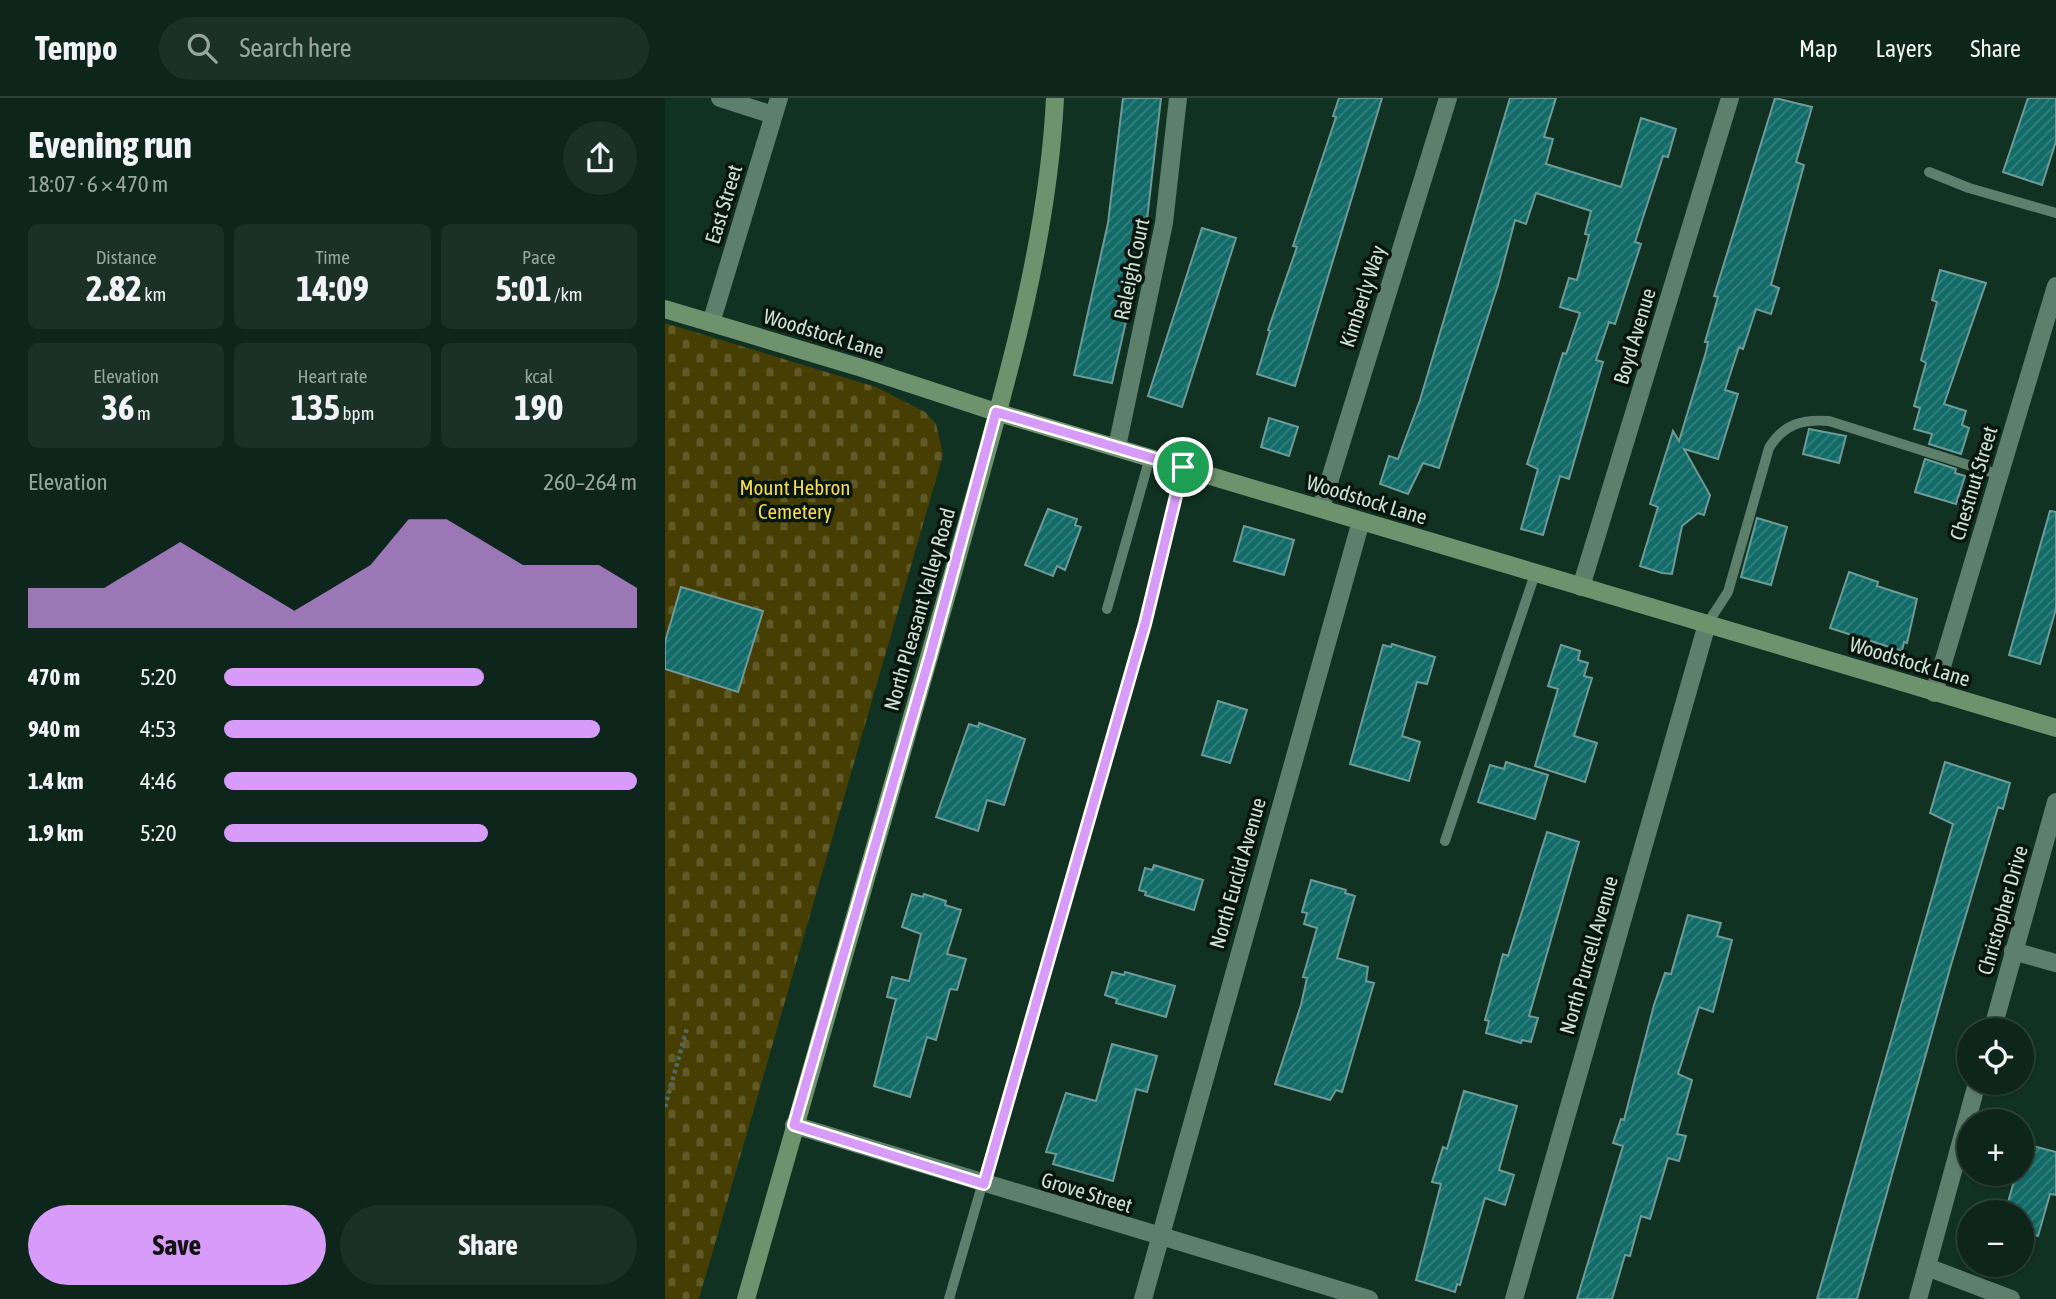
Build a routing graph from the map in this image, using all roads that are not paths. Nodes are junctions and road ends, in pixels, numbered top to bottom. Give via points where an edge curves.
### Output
1 (720, 98) edge
2 (1055, 98) edge
3 (1178, 98) edge
4 (1448, 98) edge
5 (1730, 98) edge
6 (776, 106) edge
7 (1930, 172) dead end
8 (2056, 213) edge
9 (2056, 286) edge
10 (665, 309) edge
11 (711, 323) junction
12 (996, 412) junction
13 (1117, 447) junction
14 (1150, 457) junction
15 (1183, 467) junction
16 (2000, 475) junction
17 (1321, 508) junction
18 (1361, 521) junction
19 (1535, 573) junction
20 (1581, 587) junction
21 (1107, 609) dead end
22 (1707, 624) junction
23 (1934, 693) junction
24 (2056, 728) edge
25 (2056, 802) edge
26 (1445, 841) dead end
27 (2013, 951) junction
28 (2056, 963) edge
29 (1995, 1018) edge
30 (1974, 1095) edge
31 (794, 1125) junction
32 (984, 1184) junction
33 (1160, 1238) junction
34 (1927, 1267) junction
35 (1330, 1294) edge
36 (746, 1299) edge
37 (949, 1299) edge
38 (1143, 1299) edge
39 (1369, 1299) edge
40 (1514, 1299) edge
41 (1918, 1299) edge
42 (2011, 1299) edge

1 - 6 street
2 - 12 street, North Pleasant Valley Road via 1040,233
3 - 13 street, Raleigh Court via 1164,223
4 - 17 street, Kimberly Way
5 - 20 street, Boyd Avenue
6 - 11 street, East Street
7 - 8 lane
9 - 16 street, Chestnut Street
10 - 11 street, Woodstock Lane
11 - 12 street, Woodstock Lane
12 - 13 street, Woodstock Lane
12 - 31 street, North Pleasant Valley Road
13 - 14 street, Woodstock Lane
14 - 15 street, Woodstock Lane
14 - 21 lane
15 - 17 street, Woodstock Lane
15 - 32 lane via 1145,624
16 - 22 lane via 1829,421 1788,426 1769,448 1728,592
16 - 23 street, Chestnut Street
17 - 18 street, Woodstock Lane
18 - 19 street, Woodstock Lane
18 - 33 street, North Euclid Avenue
19 - 20 street, Woodstock Lane
19 - 26 lane
20 - 22 street, Woodstock Lane
22 - 23 street, Woodstock Lane
22 - 40 street, North Purcell Avenue
23 - 24 street, Woodstock Lane
25 - 27 street, Christopher Drive
27 - 28 street
27 - 29 street, Christopher Drive
30 - 34 street
31 - 32 street, Grove Street
31 - 36 street, North Pleasant Valley Road
32 - 33 street, Grove Street
32 - 37 lane
33 - 35 street, Grove Street
33 - 38 street, North Euclid Avenue
34 - 41 street
34 - 42 street
35 - 39 street, Grove Street

